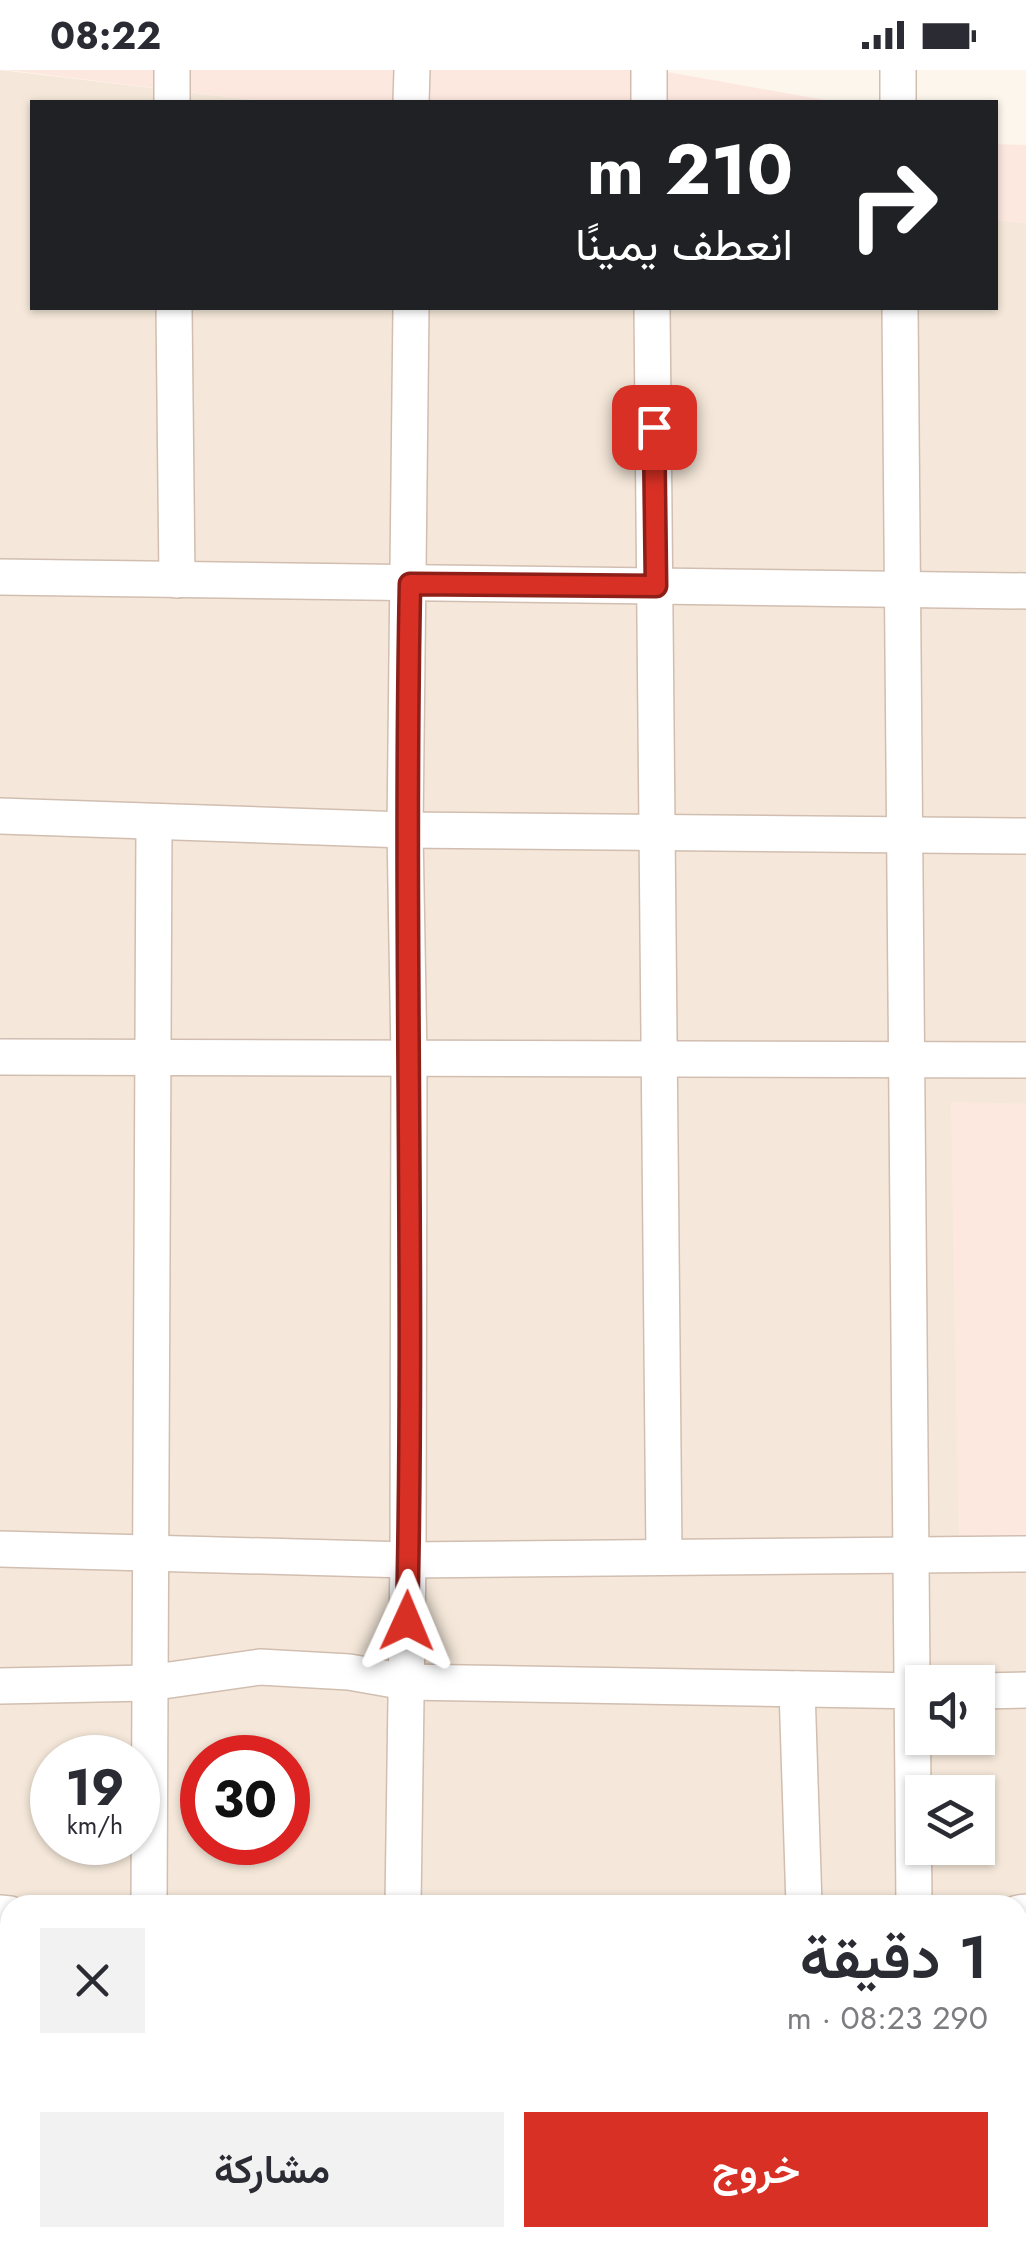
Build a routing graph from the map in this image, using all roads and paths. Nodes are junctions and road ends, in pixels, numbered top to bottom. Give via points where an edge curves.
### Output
1 (172, 70) edge
2 (412, 70) edge
3 (649, 70) edge
4 (898, 70) edge
5 (172, 100) edge
6 (412, 100) edge
7 (649, 100) edge
8 (898, 100) edge
9 (174, 310) edge
10 (411, 310) edge
11 (652, 310) edge
12 (900, 310) edge
13 (0, 578) edge
14 (177, 580) junction
15 (410, 584) junction
16 (656, 586) junction
17 (903, 590) junction
18 (1026, 591) edge
19 (0, 816) edge
20 (154, 824) junction
21 (406, 830) junction
22 (658, 832) junction
23 (903, 834) junction
24 (1026, 836) edge
25 (0, 1057) edge
26 (154, 1057) junction
27 (409, 1058) junction
28 (660, 1059) junction
29 (908, 1060) junction
30 (1026, 1060) edge
31 (0, 1549) edge
32 (150, 1553) junction
33 (1026, 1554) edge
34 (912, 1555) junction
35 (664, 1558) junction
36 (408, 1560) junction
37 (917, 1665) edge
38 (406, 1682) junction
39 (150, 1683) junction
40 (0, 1686) edge
41 (797, 1689) junction
42 (995, 1690) edge
43 (1026, 1690) edge
44 (905, 1691) edge
45 (917, 1755) edge
46 (149, 1895) edge
47 (403, 1895) edge
48 (804, 1895) edge
49 (914, 1895) edge

1 - 5 street
2 - 6 street
3 - 7 street
4 - 8 street
9 - 14 street
10 - 15 street
11 - 16 street
12 - 17 street
13 - 14 street
14 - 15 street
15 - 16 street
15 - 21 street
16 - 17 street
16 - 22 street
17 - 18 street
17 - 23 street
19 - 20 street
20 - 21 street
20 - 26 street
21 - 22 street
21 - 27 street
22 - 23 street
22 - 28 street
23 - 24 street
23 - 29 street
25 - 26 street
26 - 27 street
26 - 32 street
27 - 28 street
27 - 36 street
28 - 29 street
28 - 35 street
29 - 30 street
29 - 34 street
31 - 32 street
32 - 36 street
32 - 39 street
33 - 34 street
34 - 35 street
34 - 37 street
35 - 36 street
36 - 38 street
38 - 39 street via 260,1667
38 - 41 street
38 - 47 street
39 - 40 street
39 - 46 street
41 - 44 street
41 - 48 street
42 - 43 street
45 - 49 street

